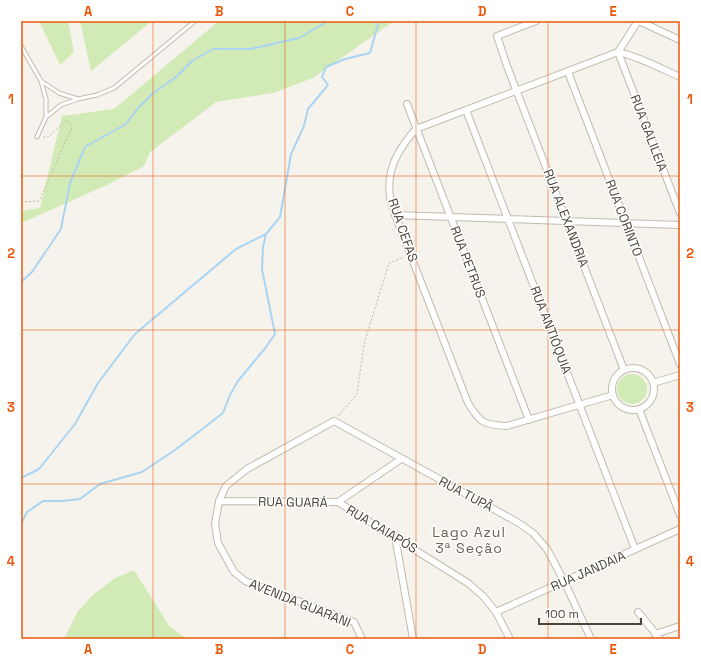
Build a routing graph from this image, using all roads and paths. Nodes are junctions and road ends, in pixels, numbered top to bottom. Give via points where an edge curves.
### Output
1 (195, 21) edge
2 (536, 21) edge
3 (639, 21) edge
4 (680, 40) edge
5 (21, 46) edge
6 (618, 52) junction
7 (568, 72) junction
8 (680, 77) edge
9 (41, 81) junction
10 (517, 91) junction
11 (78, 99) junction
12 (407, 104) dead end
13 (466, 110) junction
14 (46, 117) junction
15 (416, 129) junction
16 (37, 136) joint
17 (21, 202) edge
18 (680, 213) edge
19 (395, 215) junction
20 (450, 217) junction
21 (508, 219) junction
22 (567, 221) junction
23 (626, 224) junction
24 (680, 225) edge
25 (411, 255) junction
26 (680, 364) edge
27 (624, 370) junction
28 (680, 375) edge
29 (653, 383) junction
30 (613, 395) junction
31 (580, 405) junction
32 (639, 409) junction
33 (528, 420) junction
34 (334, 421) junction
35 (402, 459) junction
36 (219, 501) junction
37 (338, 502) junction
38 (680, 515) edge
39 (680, 530) edge
40 (395, 536) junction
41 (635, 549) junction
42 (564, 581) junction
43 (496, 612) junction
44 (638, 612) dead end
45 (680, 626) edge
46 (655, 634) junction
47 (362, 639) edge
48 (413, 639) edge
49 (510, 639) edge
50 (591, 639) edge
51 (660, 639) edge

1 - 11 lane via 114,88 98,95
2 - 10 street, RUA ALEXANDRIA via 497,36
3 - 4 street
3 - 6 street
5 - 9 lane
6 - 7 street, RUA CEFAS
6 - 8 street via 642,59
6 - 18 street, RUA GALILEIA
7 - 10 street, RUA CEFAS
7 - 23 street, RUA CORINTO
9 - 11 lane via 59,93
9 - 14 lane via 46,100
10 - 13 street, RUA CEFAS
10 - 22 street, RUA ALEXANDRIA
11 - 14 lane via 61,105
12 - 15 street, RUA PETRUS
13 - 15 street, RUA CEFAS
13 - 21 street, RUA ANTIÓQUIA
14 - 16 lane
15 - 19 street, RUA CEFAS via 404,142 395,159 390,178 390,197
15 - 20 street, RUA PETRUS
16 - 17 path via 48,137 67,120 72,127 39,201
19 - 20 street
19 - 25 street, RUA CEFAS
20 - 21 street
20 - 33 street, RUA PETRUS
21 - 22 street
21 - 31 street, RUA ANTIÓQUIA
22 - 23 street
22 - 27 street, RUA ALEXANDRIA
23 - 24 street
23 - 26 street, RUA CORINTO
25 - 33 street, RUA CEFAS via 468,404 477,417 491,425 507,426
25 - 34 path via 389,263 364,344 357,394
27 - 29 street via 631,368 645,372
27 - 30 street via 615,378
28 - 29 street
29 - 32 street via 649,402
30 - 31 street, RUA CEFAS
30 - 32 street via 620,406 626,409
31 - 33 street, RUA CEFAS
31 - 41 street, RUA ANTIÓQUIA
32 - 38 street
34 - 35 street, RUA TUPÃ
34 - 36 street, AVENIDA GUARANI via 247,469 226,486
35 - 37 street, RUA GUARÁ
35 - 42 street, RUA TUPÃ via 528,530 547,549
36 - 37 street, RUA GUARÁ
36 - 47 street, AVENIDA GUARANI via 215,524 218,543 234,572 245,581 354,622
37 - 40 street, RUA CAIAPÓS
39 - 41 street, RUA JANDAIA
40 - 43 street, RUA CAIAPÓS via 468,583
40 - 48 street
41 - 42 street, RUA JANDAIA
42 - 43 street, RUA JANDAIA
42 - 50 street, RUA TUPÃ
43 - 49 street, RUA CAIAPÓS
44 - 46 street
45 - 46 street
46 - 51 street

